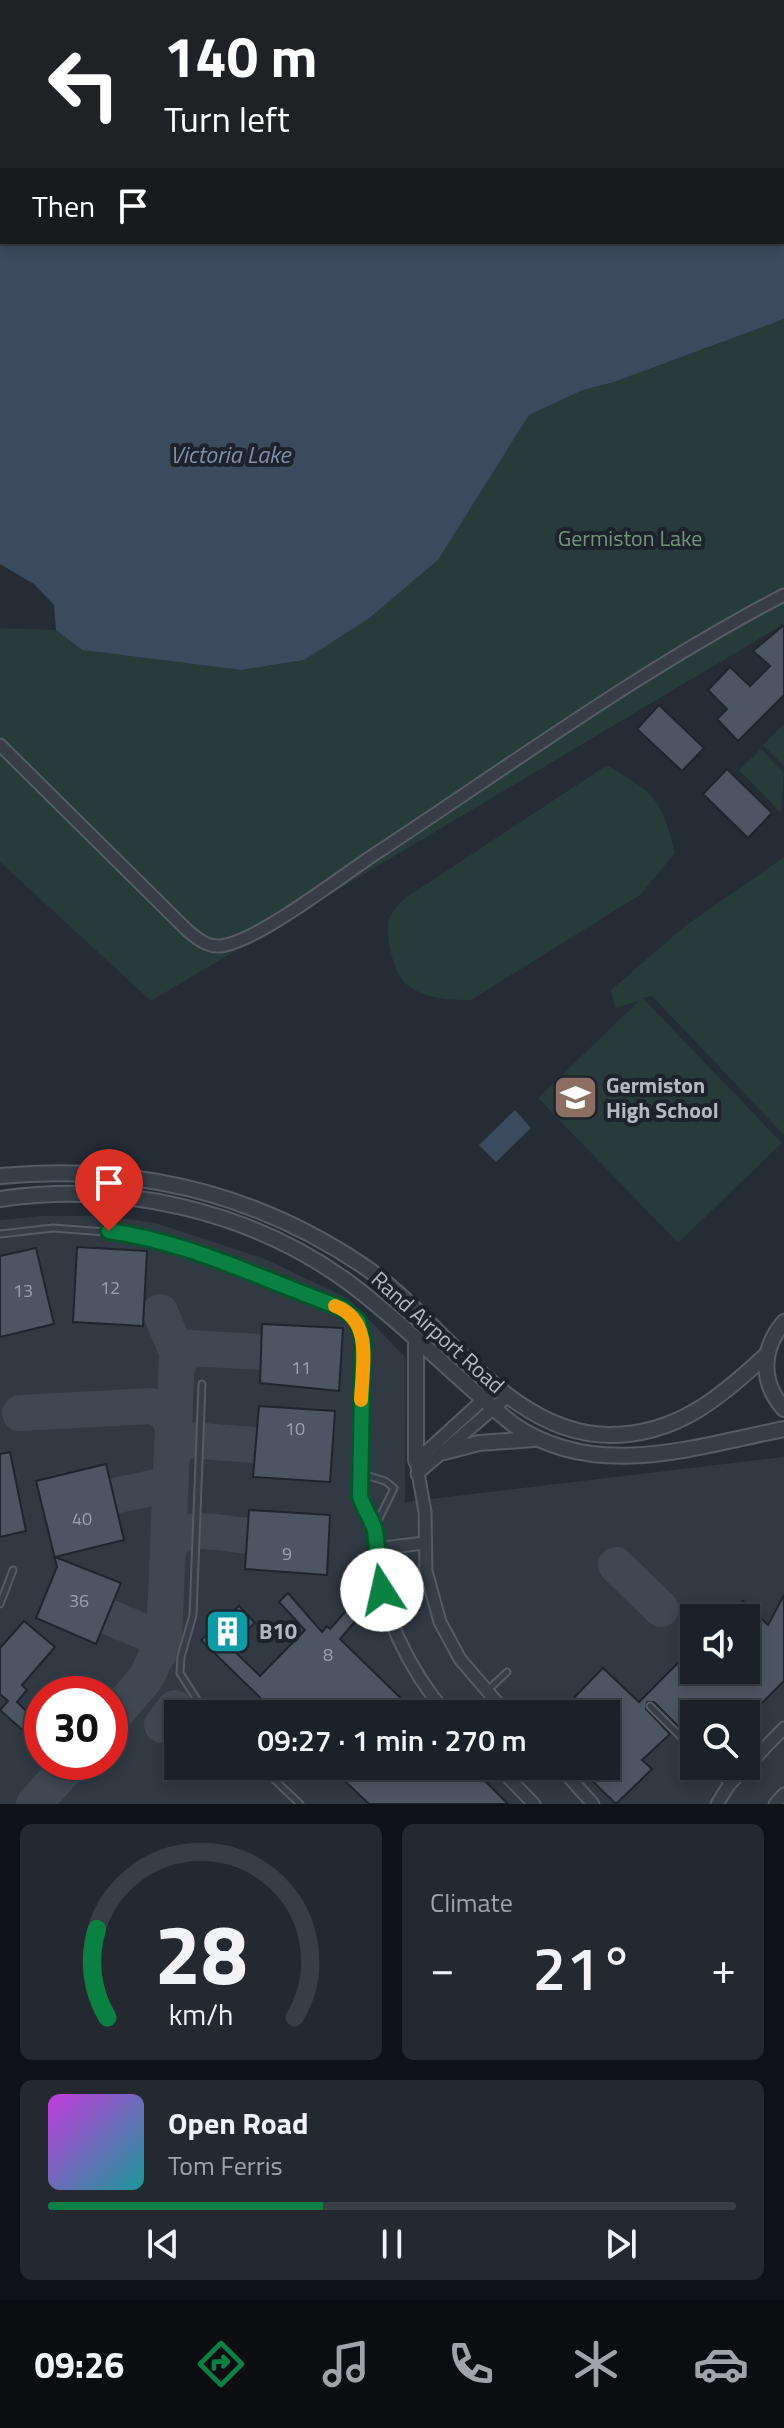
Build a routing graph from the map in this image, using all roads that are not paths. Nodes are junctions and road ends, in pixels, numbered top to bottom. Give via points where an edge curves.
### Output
1 (784, 595) edge
2 (0, 745) edge
3 (0, 1176) edge
4 (0, 1199) edge
5 (0, 1234) edge
6 (784, 1322) edge
7 (416, 1339) junction
8 (766, 1355) junction
9 (202, 1384) dead end
10 (503, 1391) junction
11 (489, 1405) junction
12 (784, 1409) edge
13 (784, 1429) edge
14 (535, 1439) junction
15 (444, 1452) junction
16 (417, 1468) junction
17 (359, 1473) junction
18 (375, 1527) junction
19 (424, 1543) junction
20 (375, 1549) junction
21 (13, 1570) dead end
22 (0, 1604) edge
23 (507, 1672) dead end
24 (486, 1692) junction
25 (197, 1700) edge
26 (436, 1700) edge
27 (494, 1700) edge
28 (650, 1706) dead end
29 (784, 1728) edge
30 (680, 1736) edge
31 (275, 1780) edge
32 (511, 1780) edge
33 (572, 1780) edge
34 (724, 1780) edge
35 (729, 1785) junction
36 (784, 1794) edge
37 (721, 1802) edge
38 (300, 1804) edge
39 (534, 1804) edge
40 (593, 1804) edge
41 (775, 1804) edge

1 - 2 street via 652,669 280,917 228,945 205,944 188,931
3 - 10 street, Rand Airport Road via 77,1171 128,1175 196,1188 257,1208 384,1281
4 - 7 street, Rand Airport Road via 56,1192 125,1196 205,1213 300,1251 351,1284
5 - 17 lane via 53,1228 132,1234 351,1313 363,1340
6 - 8 street, Rand Airport Road
7 - 11 street, Rand Airport Road
7 - 16 street
8 - 10 street, Rand Airport Road via 696,1413 632,1435 563,1429
8 - 12 street via 766,1377
9 - 25 lane via 193,1615 180,1673
10 - 11 street
11 - 14 street, Rand Airport Road
11 - 15 street
11 - 16 street
13 - 14 street, Rand Airport Road via 635,1456 583,1455
14 - 15 street
15 - 16 street
16 - 19 street
17 - 18 lane via 364,1510
17 - 18 lane via 394,1488
18 - 20 lane
19 - 20 street
19 - 24 street via 440,1622
20 - 26 street via 382,1590 397,1629
21 - 22 lane
23 - 24 lane
24 - 27 street
28 - 30 lane
29 - 35 street
31 - 38 lane
32 - 39 street
33 - 40 street
34 - 35 lane
35 - 37 street
36 - 41 street

